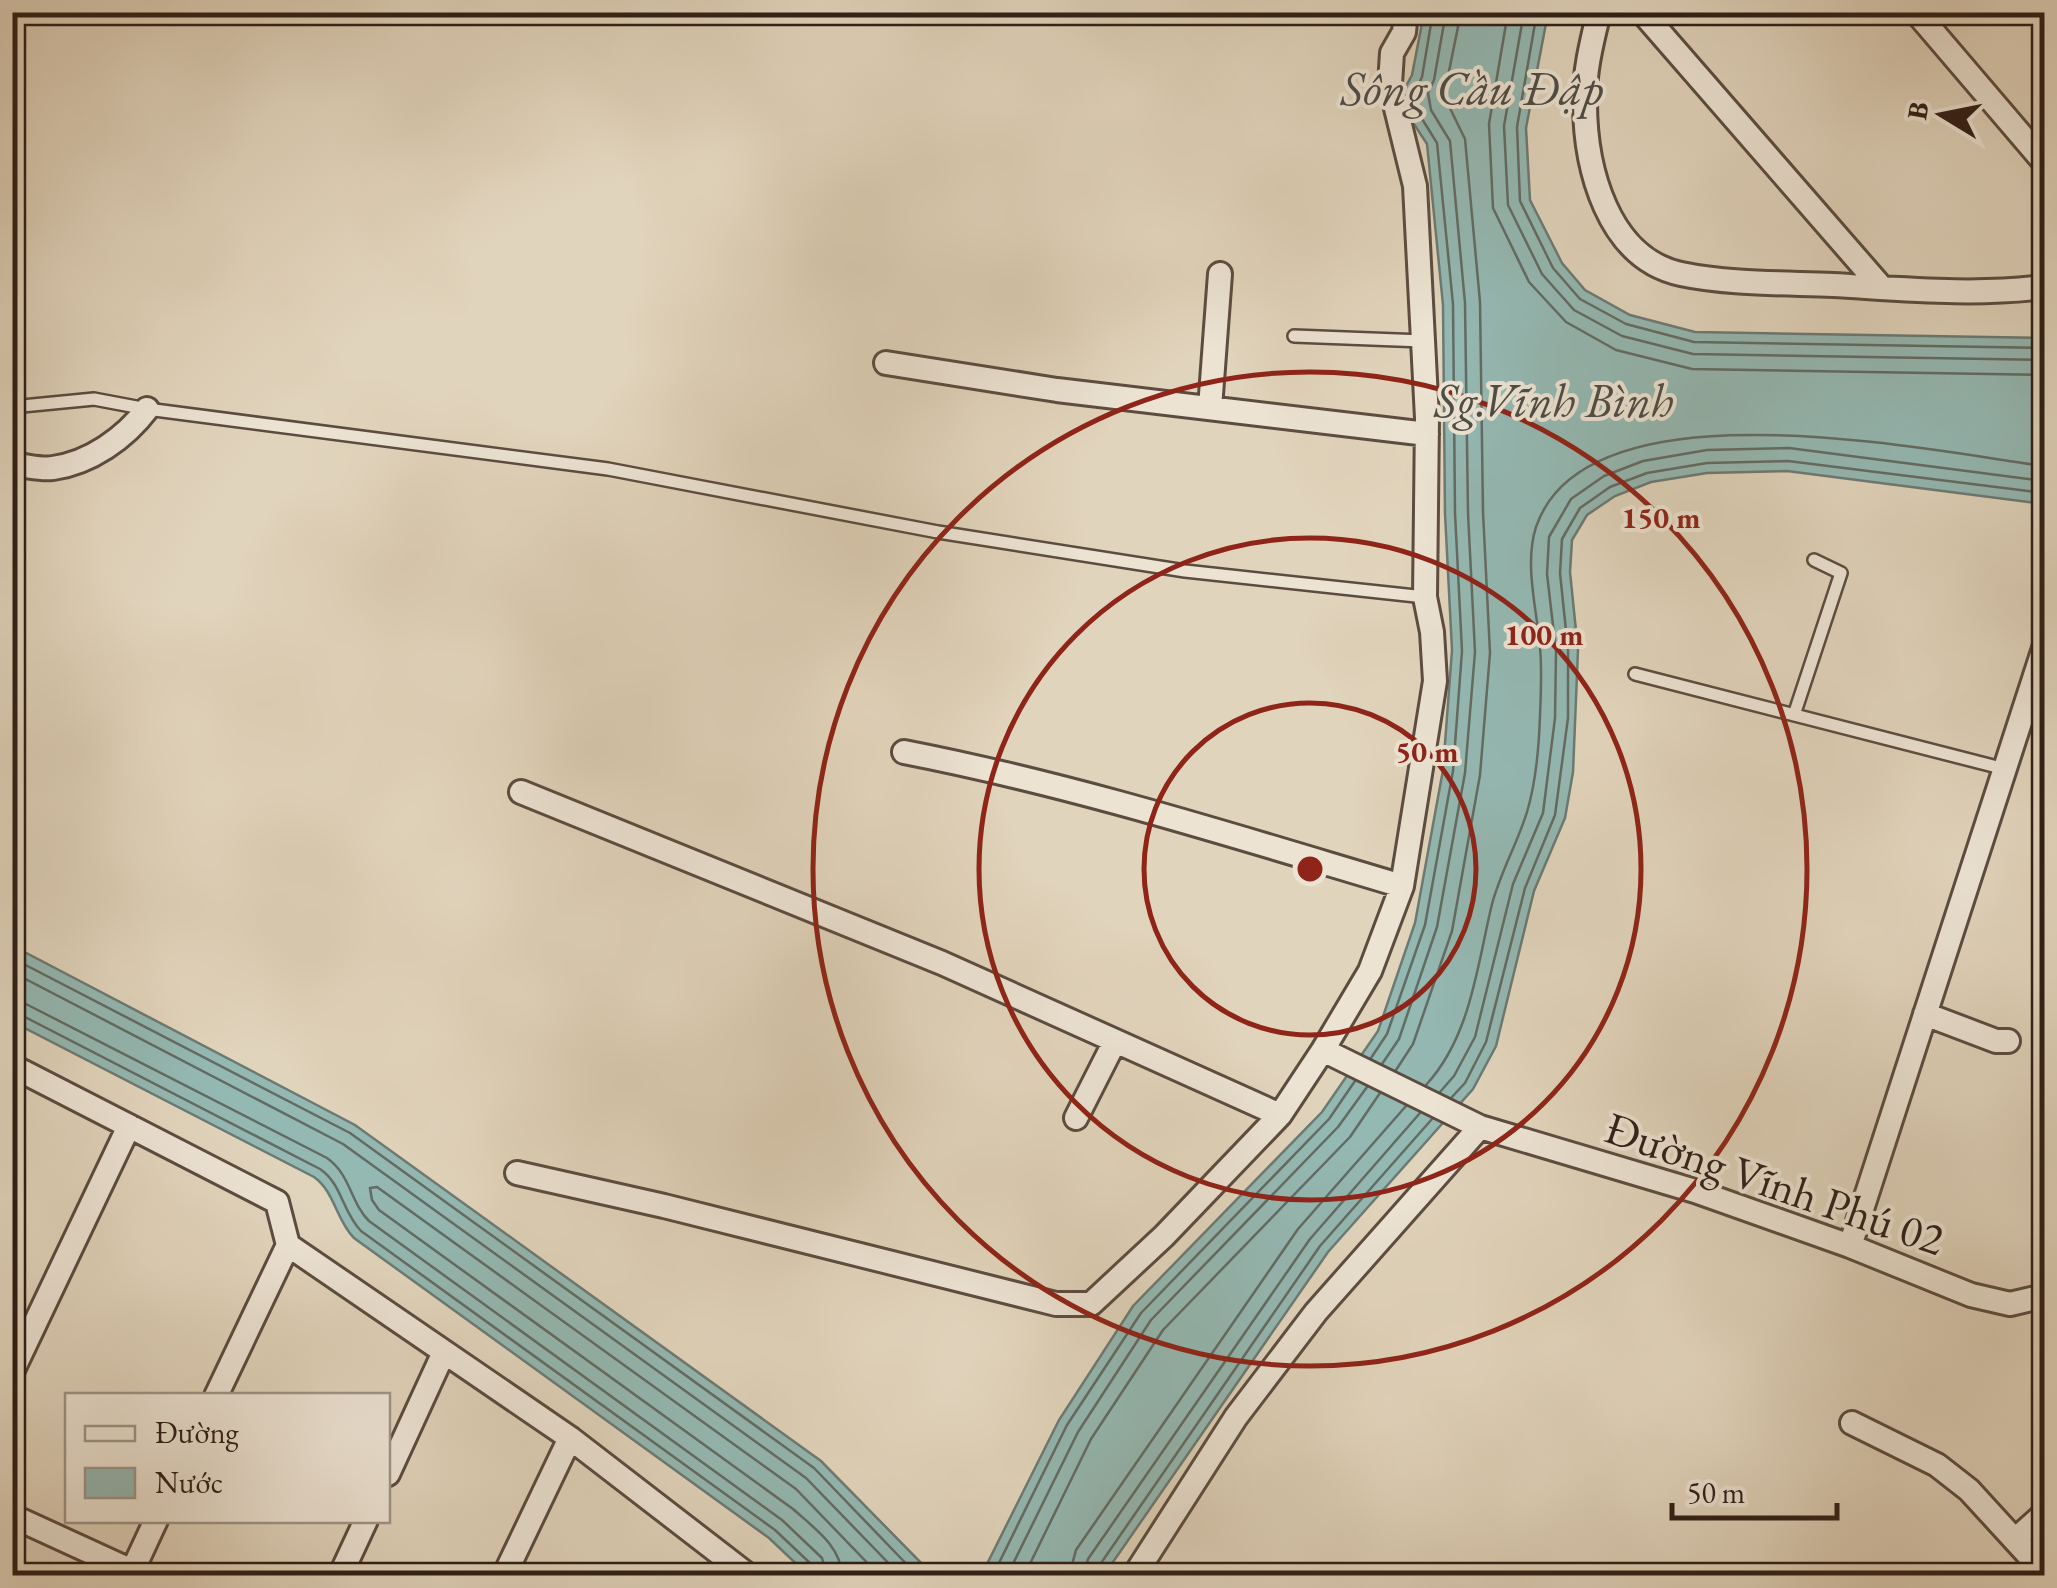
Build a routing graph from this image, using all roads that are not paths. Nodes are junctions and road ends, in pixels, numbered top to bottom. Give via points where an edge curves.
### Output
1 (1406, 12) edge
2 (1599, 12) edge
3 (1642, 12) edge
4 (1916, 12) edge
5 (2044, 162) edge
6 (1220, 274) dead end
7 (2044, 287) edge
8 (1882, 288) junction
9 (1294, 336) dead end
10 (1424, 341) junction
11 (886, 363) dead end
12 (12, 407) edge
13 (1210, 408) junction
14 (146, 409) junction
15 (1427, 434) junction
16 (12, 465) edge
17 (1814, 560) dead end
18 (1426, 598) junction
19 (2044, 648) edge
20 (1635, 674) dead end
21 (1794, 715) junction
22 (904, 752) dead end
23 (2005, 769) junction
24 (521, 792) dead end
25 (1402, 886) junction
26 (1926, 1014) junction
27 (1115, 1042) junction
28 (2008, 1042) dead end
29 (1323, 1050) junction
30 (12, 1066) edge
31 (1280, 1115) junction
32 (1076, 1118) dead end
33 (1472, 1124) junction
34 (129, 1126) junction
35 (517, 1173) dead end
36 (288, 1245) junction
37 (1850, 1246) junction
38 (2044, 1296) edge
39 (444, 1352) junction
40 (12, 1372) edge
41 (217, 1393) edge
42 (1852, 1424) dead end
43 (570, 1438) junction
44 (390, 1470) edge
45 (2044, 1514) edge
46 (12, 1516) edge
47 (155, 1523) edge
48 (365, 1523) edge
49 (2015, 1540) junction
50 (2044, 1572) edge
51 (131, 1574) edge
52 (340, 1576) edge
53 (504, 1576) edge
54 (748, 1576) edge
55 (1134, 1576) edge

1 - 10 street via 1390,84 1416,186
2 - 8 street via 1584,98 1587,142 1601,198 1623,238 1679,274
3 - 8 street
4 - 5 street
6 - 13 street
7 - 8 street via 1998,293
9 - 10 lane
10 - 15 street
11 - 13 street
12 - 14 lane via 94,399
13 - 15 street
14 - 16 street via 134,426 76,462
14 - 18 lane via 608,469 1186,571
15 - 18 street
17 - 21 lane via 1842,572
18 - 25 street via 1435,682
19 - 23 street
20 - 21 lane
21 - 23 lane
22 - 25 street via 1104,797
23 - 26 street
24 - 27 street via 942,963
25 - 29 street via 1370,970
26 - 28 street
26 - 37 street
27 - 31 street
27 - 32 street
29 - 31 street
29 - 33 street, Đường Vĩnh Phú 02
30 - 34 street
31 - 35 street via 1091,1304 1056,1304
33 - 37 street, Đường Vĩnh Phú 02
33 - 55 street via 1236,1417
34 - 36 street via 276,1202
34 - 40 street
36 - 39 street
36 - 41 street
37 - 38 street, Đường Vĩnh Phú 02 via 1983,1298 2010,1304
39 - 43 street
39 - 44 street
42 - 49 street via 1937,1465
43 - 53 street
43 - 54 street
45 - 49 street
46 - 51 street
47 - 51 street
48 - 52 street
49 - 50 street

